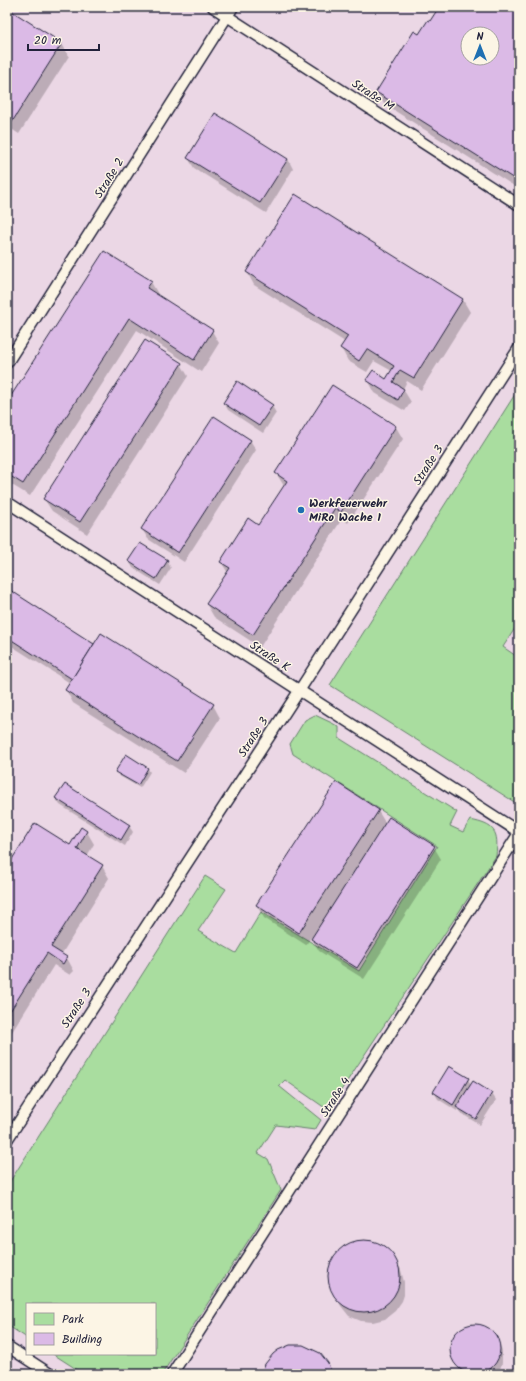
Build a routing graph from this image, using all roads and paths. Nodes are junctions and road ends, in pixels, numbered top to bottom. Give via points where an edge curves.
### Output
1 (213, 7) edge
2 (230, 11) edge
3 (519, 205) edge
4 (519, 348) edge
5 (7, 363) edge
6 (7, 502) edge
7 (299, 691) junction
8 (519, 833) edge
9 (7, 1140) edge
10 (7, 1346) edge
11 (50, 1374) edge
12 (172, 1374) edge

1 - 2 lane, Straße M
2 - 3 lane, Straße M
2 - 5 lane, Straße 2
4 - 7 lane, Straße 3
6 - 7 lane, Straße K
7 - 8 lane, Straße K
7 - 9 lane, Straße 3
8 - 12 lane, Straße 4
10 - 11 lane

